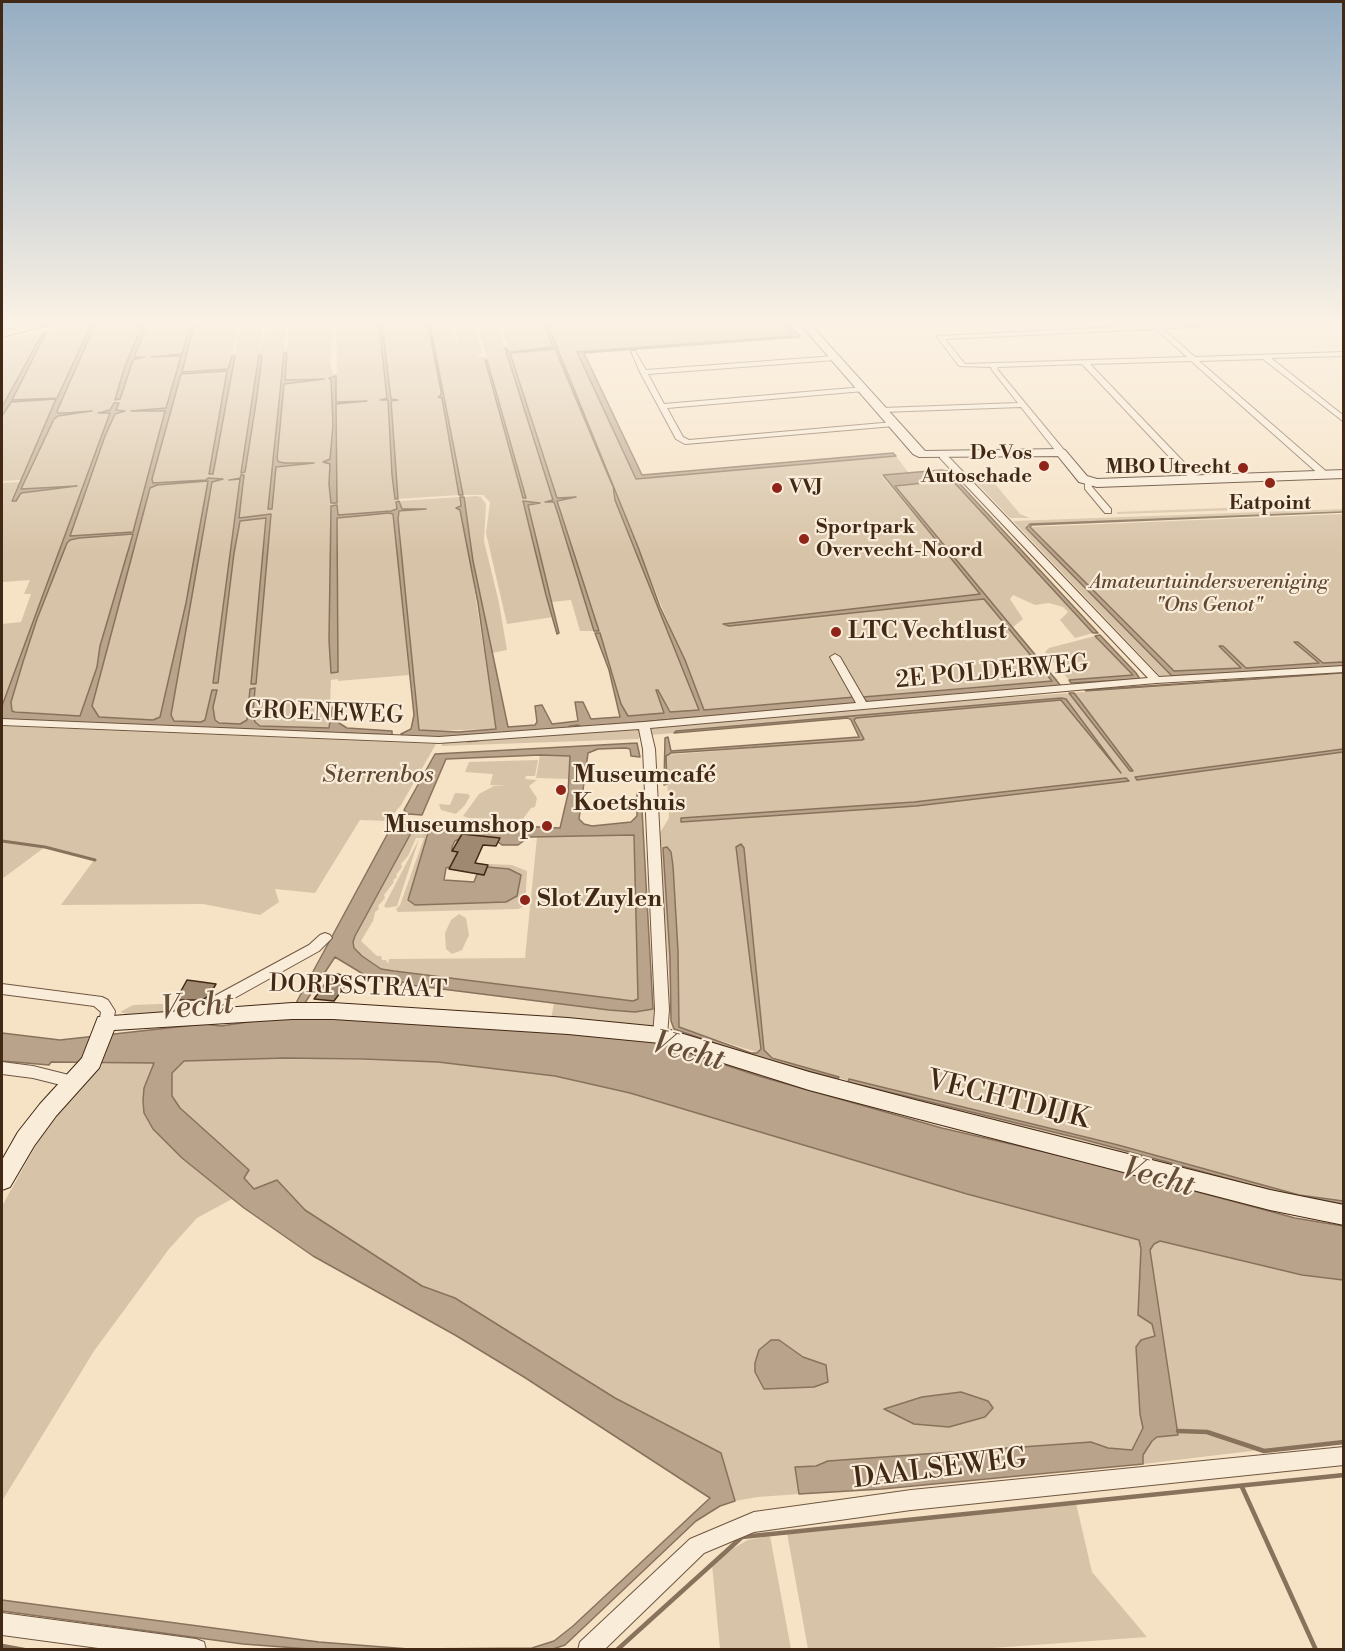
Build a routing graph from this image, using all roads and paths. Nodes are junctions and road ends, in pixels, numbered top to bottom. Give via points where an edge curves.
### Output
1 (659, 402) edge
2 (708, 402) edge
3 (875, 402) edge
4 (1021, 402) edge
5 (1122, 402) edge
6 (1242, 402) edge
7 (1322, 402) edge
8 (1023, 405) junction
9 (661, 406) junction
10 (882, 410) junction
11 (1344, 420) edge
12 (894, 424) junction
13 (1061, 452) junction
14 (943, 456) junction
15 (1344, 474) edge
16 (1325, 475) junction
17 (1196, 480) junction
18 (1088, 482) junction
19 (1108, 511) dead end
20 (835, 657) dead end
21 (1344, 669) edge
22 (1156, 680) junction
23 (862, 705) junction
24 (2, 722) edge
25 (644, 725) junction
26 (325, 938) dead end
27 (2, 989) edge
28 (189, 1016) junction
29 (104, 1028) junction
30 (660, 1035) junction
31 (2, 1068) edge
32 (73, 1082) junction
33 (2, 1180) edge
34 (1344, 1215) edge
35 (1344, 1456) edge
36 (2, 1624) edge
37 (196, 1650) edge
38 (588, 1650) edge

1 - 9 street
2 - 9 street
3 - 10 street
4 - 8 street
5 - 17 street
6 - 16 street
7 - 11 street
8 - 10 street
8 - 13 street
9 - 12 street via 680,439 688,442
10 - 12 street
12 - 14 street via 917,452
13 - 14 street
13 - 18 street
14 - 22 street
15 - 16 street
16 - 17 street
17 - 18 street
18 - 19 street
20 - 23 street
21 - 22 street, 2E POLDERWEG
22 - 23 street, 2E POLDERWEG
23 - 25 street, 2E POLDERWEG
24 - 25 street, GROENEWEG via 440,740
25 - 30 street via 649,749
26 - 28 street via 315,948
27 - 29 street via 97,1000 108,1011
28 - 29 street, DORPSSTRAAT
28 - 30 street, DORPSSTRAAT via 298,1011 396,1014
29 - 32 street via 91,1062
30 - 34 street, VECHTDIJK via 904,1106 1270,1200
31 - 32 street
32 - 33 street via 26,1138
35 - 38 street, DAALSEWEG via 911,1500 754,1522 697,1546
36 - 37 street

